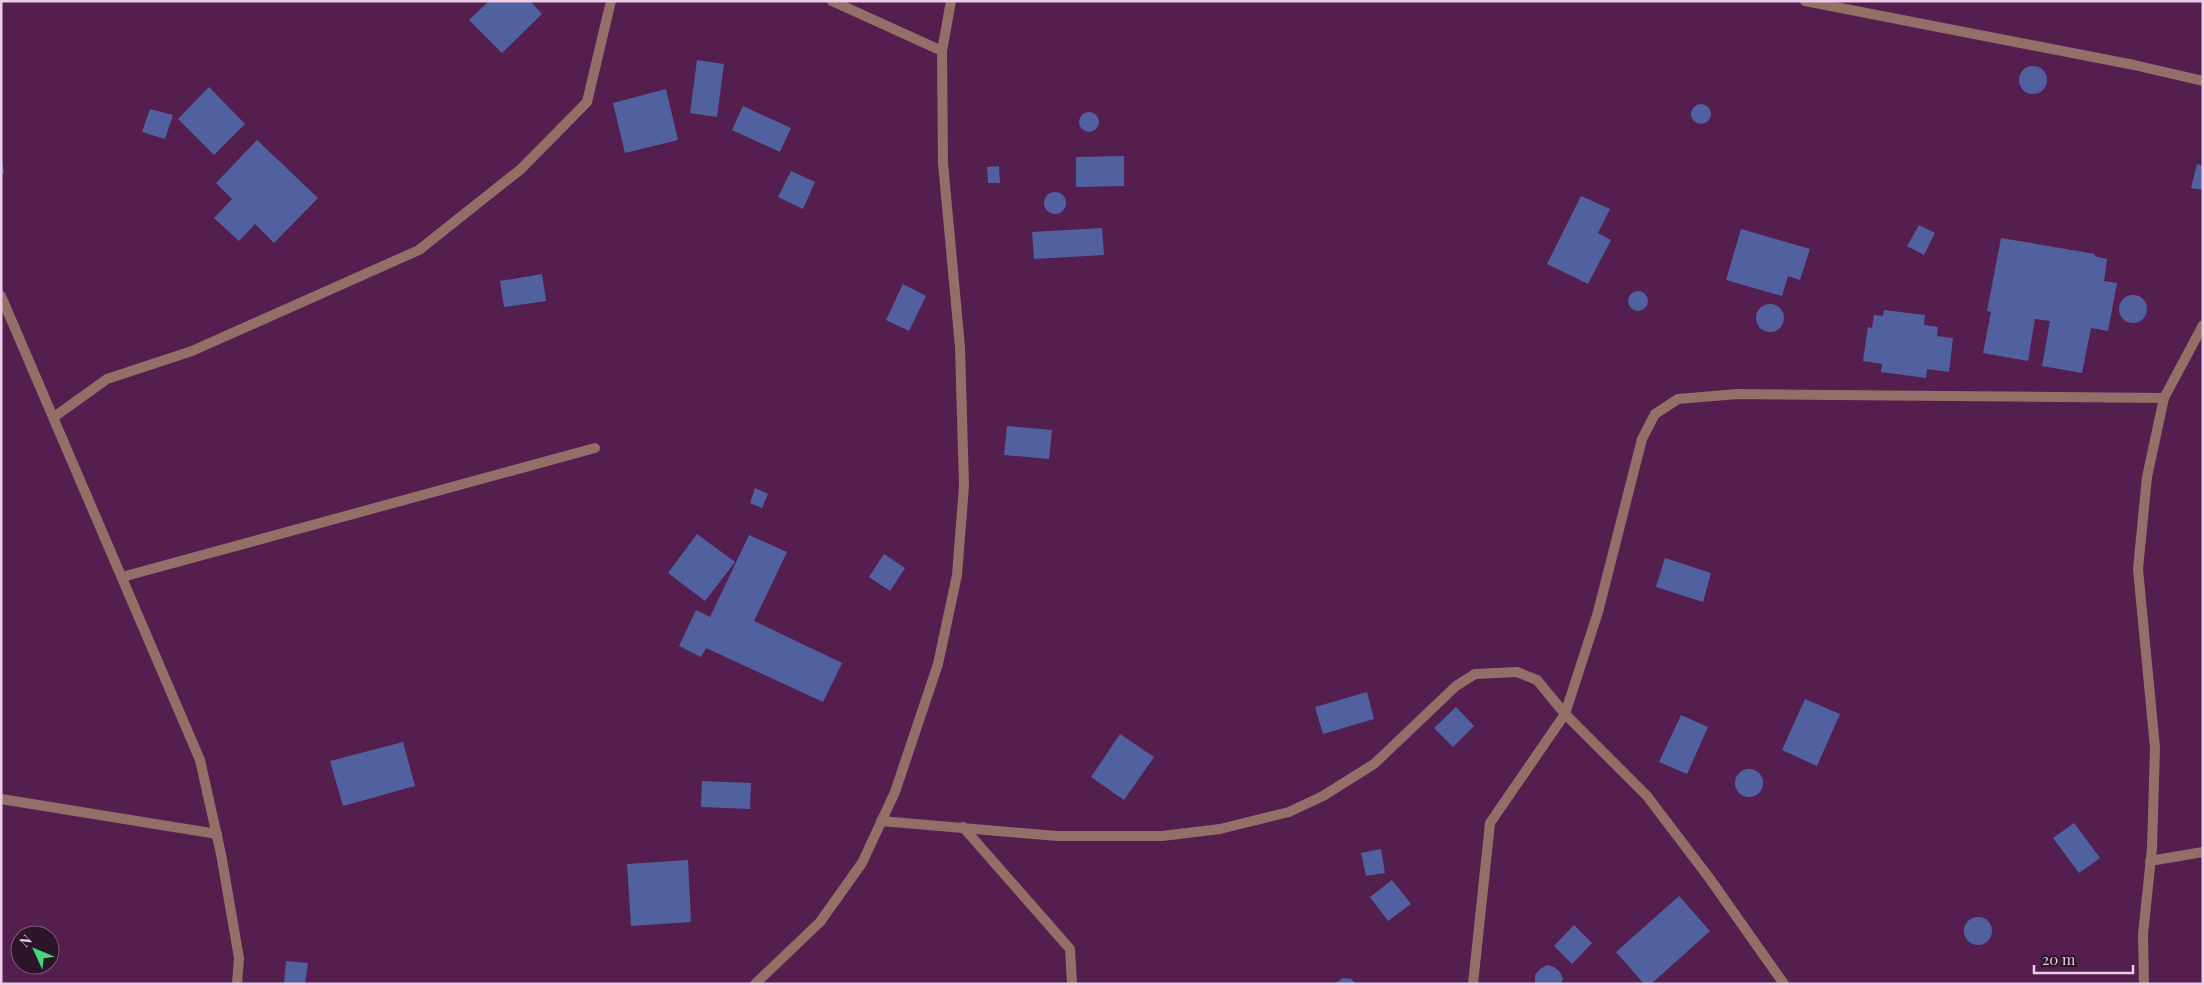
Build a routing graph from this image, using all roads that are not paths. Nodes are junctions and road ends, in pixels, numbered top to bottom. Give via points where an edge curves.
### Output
1 (611, 1) edge
2 (832, 1) edge
3 (951, 1) edge
4 (1805, 1) edge
5 (942, 51) junction
6 (2203, 81) edge
7 (1, 296) edge
8 (2203, 324) edge
9 (2164, 398) junction
10 (54, 417) junction
11 (595, 448) dead end
12 (122, 577) junction
13 (1565, 714) junction
14 (1, 799) edge
15 (881, 821) junction
16 (963, 827) junction
17 (217, 834) junction
18 (2203, 852) edge
19 (2150, 862) junction
20 (237, 984) edge
21 (755, 984) edge
22 (1072, 984) edge
23 (1474, 984) edge
24 (1784, 984) edge
25 (2144, 984) edge

1 - 10 street via 587,102 521,169 419,250 192,351 106,379
2 - 5 street
3 - 5 street
4 - 6 street
5 - 15 street via 943,163 960,347 964,486 957,576 938,664 895,792
7 - 10 street
8 - 9 street
9 - 13 street via 1738,394 1678,398 1655,414 1642,440 1598,612
9 - 19 street via 2147,476 2138,569 2155,748
10 - 12 street
11 - 12 street
12 - 17 street via 200,760
13 - 16 street via 1537,680 1517,672 1475,674 1456,686 1374,764 1323,796 1289,812 1220,829 1162,836 1057,836
13 - 23 street via 1490,823
13 - 24 street via 1647,796
14 - 17 street
15 - 16 street
15 - 21 street via 862,863 820,922
16 - 22 street via 1070,948
17 - 20 street via 239,958
18 - 19 street
19 - 25 street via 2143,934

